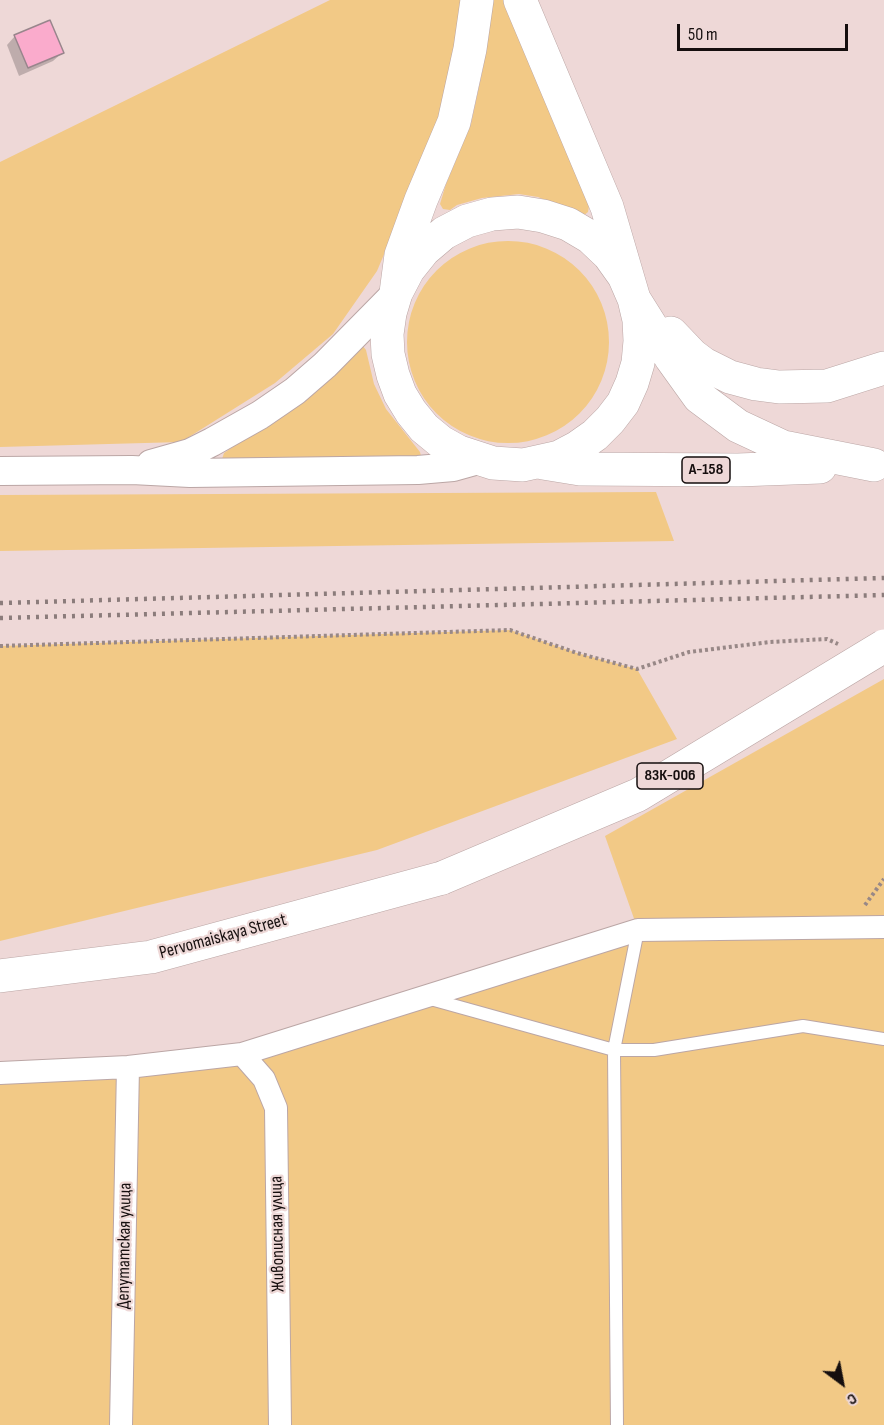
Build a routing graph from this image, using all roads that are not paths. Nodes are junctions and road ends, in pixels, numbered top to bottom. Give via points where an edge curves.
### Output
1 (477, 0) edge
2 (520, 0) edge
3 (396, 293) junction
4 (634, 299) junction
5 (884, 368) edge
6 (478, 460) junction
7 (538, 462) junction
8 (879, 464) edge
9 (132, 470) junction
10 (0, 471) edge
11 (884, 646) edge
12 (884, 927) edge
13 (638, 930) junction
14 (0, 976) edge
15 (423, 997) junction
16 (884, 1039) edge
17 (614, 1050) junction
18 (242, 1054) junction
19 (128, 1067) junction
20 (0, 1073) edge
21 (121, 1425) edge
22 (280, 1425) edge
23 (617, 1425) edge

1 - 3 main road, А-158 via 454,122 401,255
2 - 4 main road, А-158 via 607,207
3 - 4 main road via 424,249 444,233 467,221 518,212 568,224 590,237 619,269
3 - 6 main road, А-158 via 387,334 388,354 400,394 424,428 441,442
3 - 9 street via 325,365 260,415 190,453
4 - 5 main road via 692,355 739,379 810,388 837,384
4 - 7 main road via 640,341 635,373 623,402 595,435 578,447
4 - 8 main road, А-158 via 699,397 738,426 783,447
6 - 7 main road, А-158 via 508,465
6 - 9 street via 418,470
7 - 8 main road, А-158 via 580,469 738,470
9 - 10 street
11 - 14 main road, Pervomaiskaya Street / 83К-006, bridge via 638,795 442,878 151,957
12 - 13 street
13 - 15 street
13 - 17 lane
15 - 17 lane
15 - 18 street
16 - 17 lane via 803,1026 654,1050
17 - 23 lane
18 - 19 street
18 - 22 street, Живописная улица via 264,1079 276,1108
19 - 20 street
19 - 21 street, Депутатская улица

